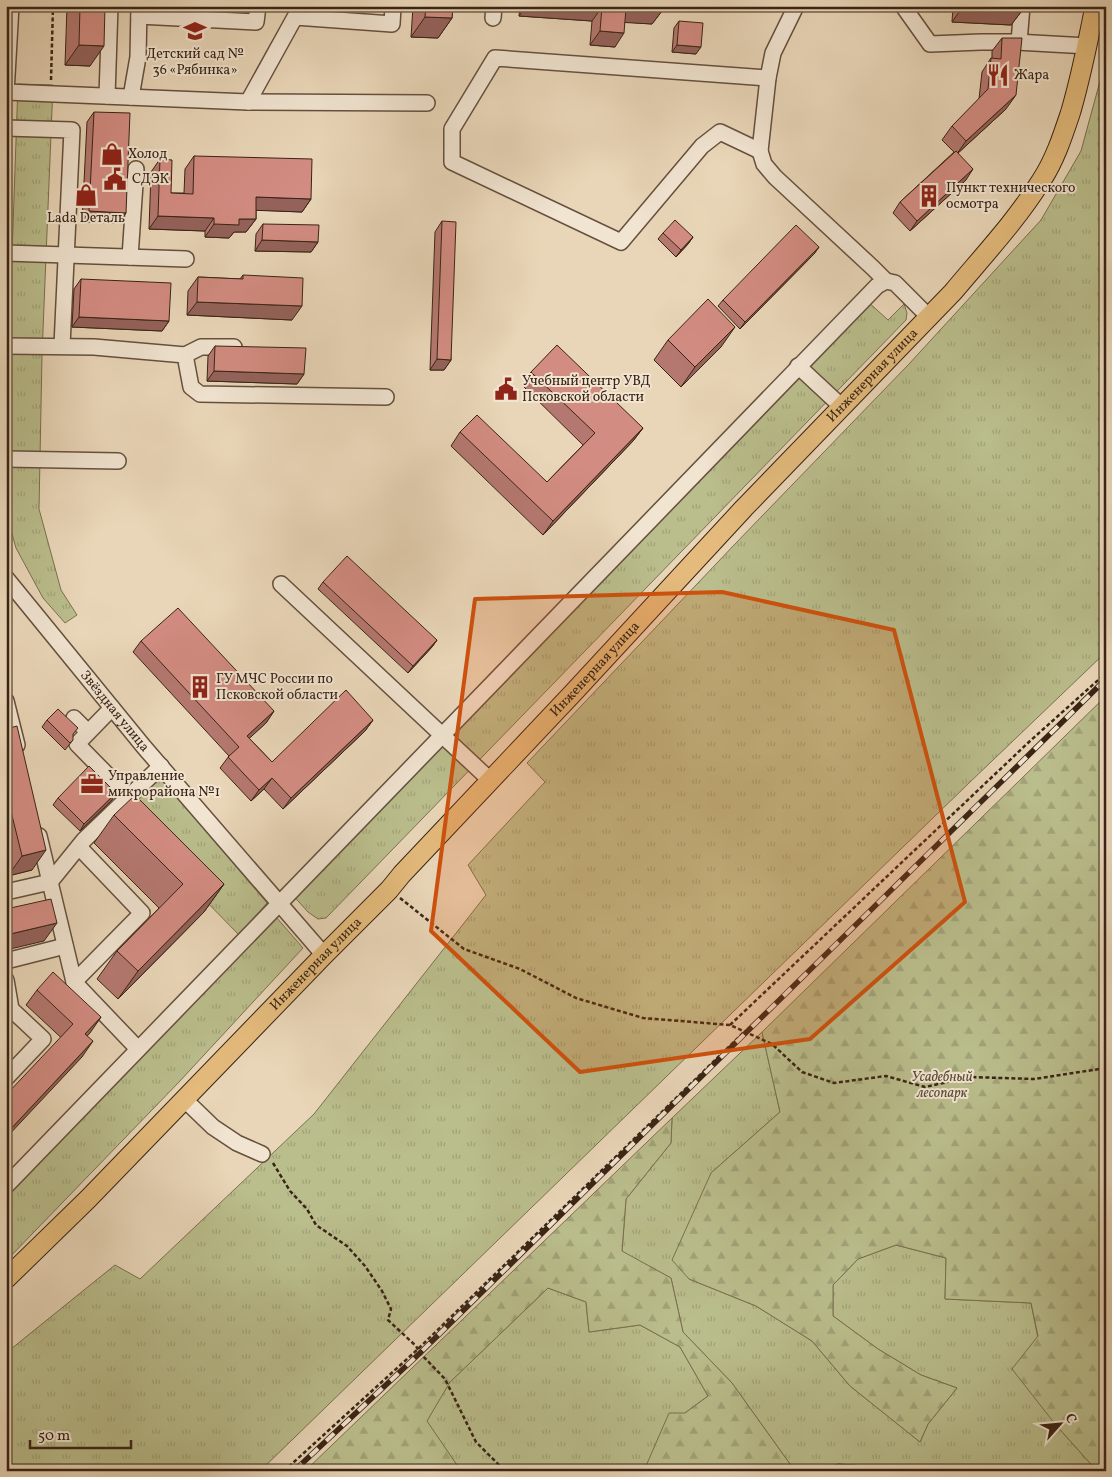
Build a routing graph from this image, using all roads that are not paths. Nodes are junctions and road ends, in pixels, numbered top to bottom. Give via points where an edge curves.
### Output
1 (11, 6) edge
2 (110, 6) edge
3 (258, 6) edge
4 (393, 6) edge
5 (796, 6) edge
6 (903, 6) edge
7 (1022, 6) edge
8 (1095, 6) edge
9 (139, 11) edge
10 (1019, 42) junction
11 (1088, 46) junction
12 (768, 78) junction
13 (6, 93) edge
14 (107, 96) junction
15 (131, 98) junction
16 (248, 102) junction
17 (427, 103) dead end
18 (6, 128) edge
19 (760, 151) junction
20 (136, 169) dead end
21 (6, 253) edge
22 (66, 255) junction
23 (130, 257) junction
24 (186, 259) dead end
25 (886, 282) junction
26 (928, 316) junction
27 (6, 346) edge
28 (62, 346) junction
29 (248, 348) edge
30 (185, 355) junction
31 (798, 366) junction
32 (386, 397) dead end
33 (841, 406) junction
34 (6, 459) edge
35 (118, 462) dead end
36 (6, 578) edge
37 (281, 584) dead end
38 (6, 701) edge
39 (112, 708) junction
40 (74, 718) dead end
41 (88, 732) junction
42 (443, 735) junction
43 (20, 758) edge
44 (161, 766) junction
45 (490, 780) junction
46 (129, 797) junction
47 (36, 825) edge
48 (79, 847) junction
49 (50, 882) junction
50 (6, 892) edge
51 (280, 904) junction
52 (65, 946) junction
53 (324, 955) junction
54 (6, 961) edge
55 (6, 980) edge
56 (74, 982) junction
57 (138, 1049) junction
58 (6, 1078) edge
59 (185, 1100) junction
60 (262, 1154) road end
61 (6, 1186) edge
62 (6, 1279) edge

1 - 13 street
2 - 14 street
3 - 9 street via 256,22
4 - 16 street via 392,24 295,17
5 - 12 street via 773,53
6 - 10 street via 930,44
7 - 10 street
8 - 11 main road, Инженерная улица
9 - 15 street via 138,57
10 - 11 street
11 - 26 main road, Инженерная улица via 1063,135 1042,180 1014,220 953,292
12 - 19 street
12 - 19 street via 496,58 452,129 452,162 621,242 702,146 720,132
13 - 14 street
14 - 15 street
15 - 16 street
16 - 17 street
18 - 22 street via 72,130
19 - 25 street via 764,164 775,177
20 - 23 street
21 - 22 street
22 - 23 street
22 - 28 street
23 - 24 street
25 - 26 street via 895,283
25 - 31 street via 877,286
26 - 33 main road, Инженерная улица
27 - 28 street
28 - 30 street
29 - 30 street via 201,347
30 - 32 street via 191,387 200,394
31 - 33 street
31 - 42 street
33 - 45 main road, Инженерная улица
34 - 35 street
36 - 39 street, Звёздная улица
37 - 42 street
38 - 43 street
39 - 41 street
39 - 44 street, Звёздная улица
40 - 41 street
41 - 46 street via 78,744
42 - 45 street
42 - 51 street
44 - 46 street
44 - 51 street, Звёздная улица
45 - 53 main road, Инженерная улица via 390,890
46 - 48 street
47 - 49 street
48 - 49 street
48 - 56 street via 142,913
49 - 50 street
49 - 52 street
51 - 53 street, Звёздная улица
51 - 57 street
52 - 54 street
52 - 56 street
53 - 59 main road, Инженерная улица
55 - 58 street via 11,1009 43,1038
56 - 57 street
57 - 61 street
59 - 60 street via 213,1127
59 - 62 main road, Инженерная улица

